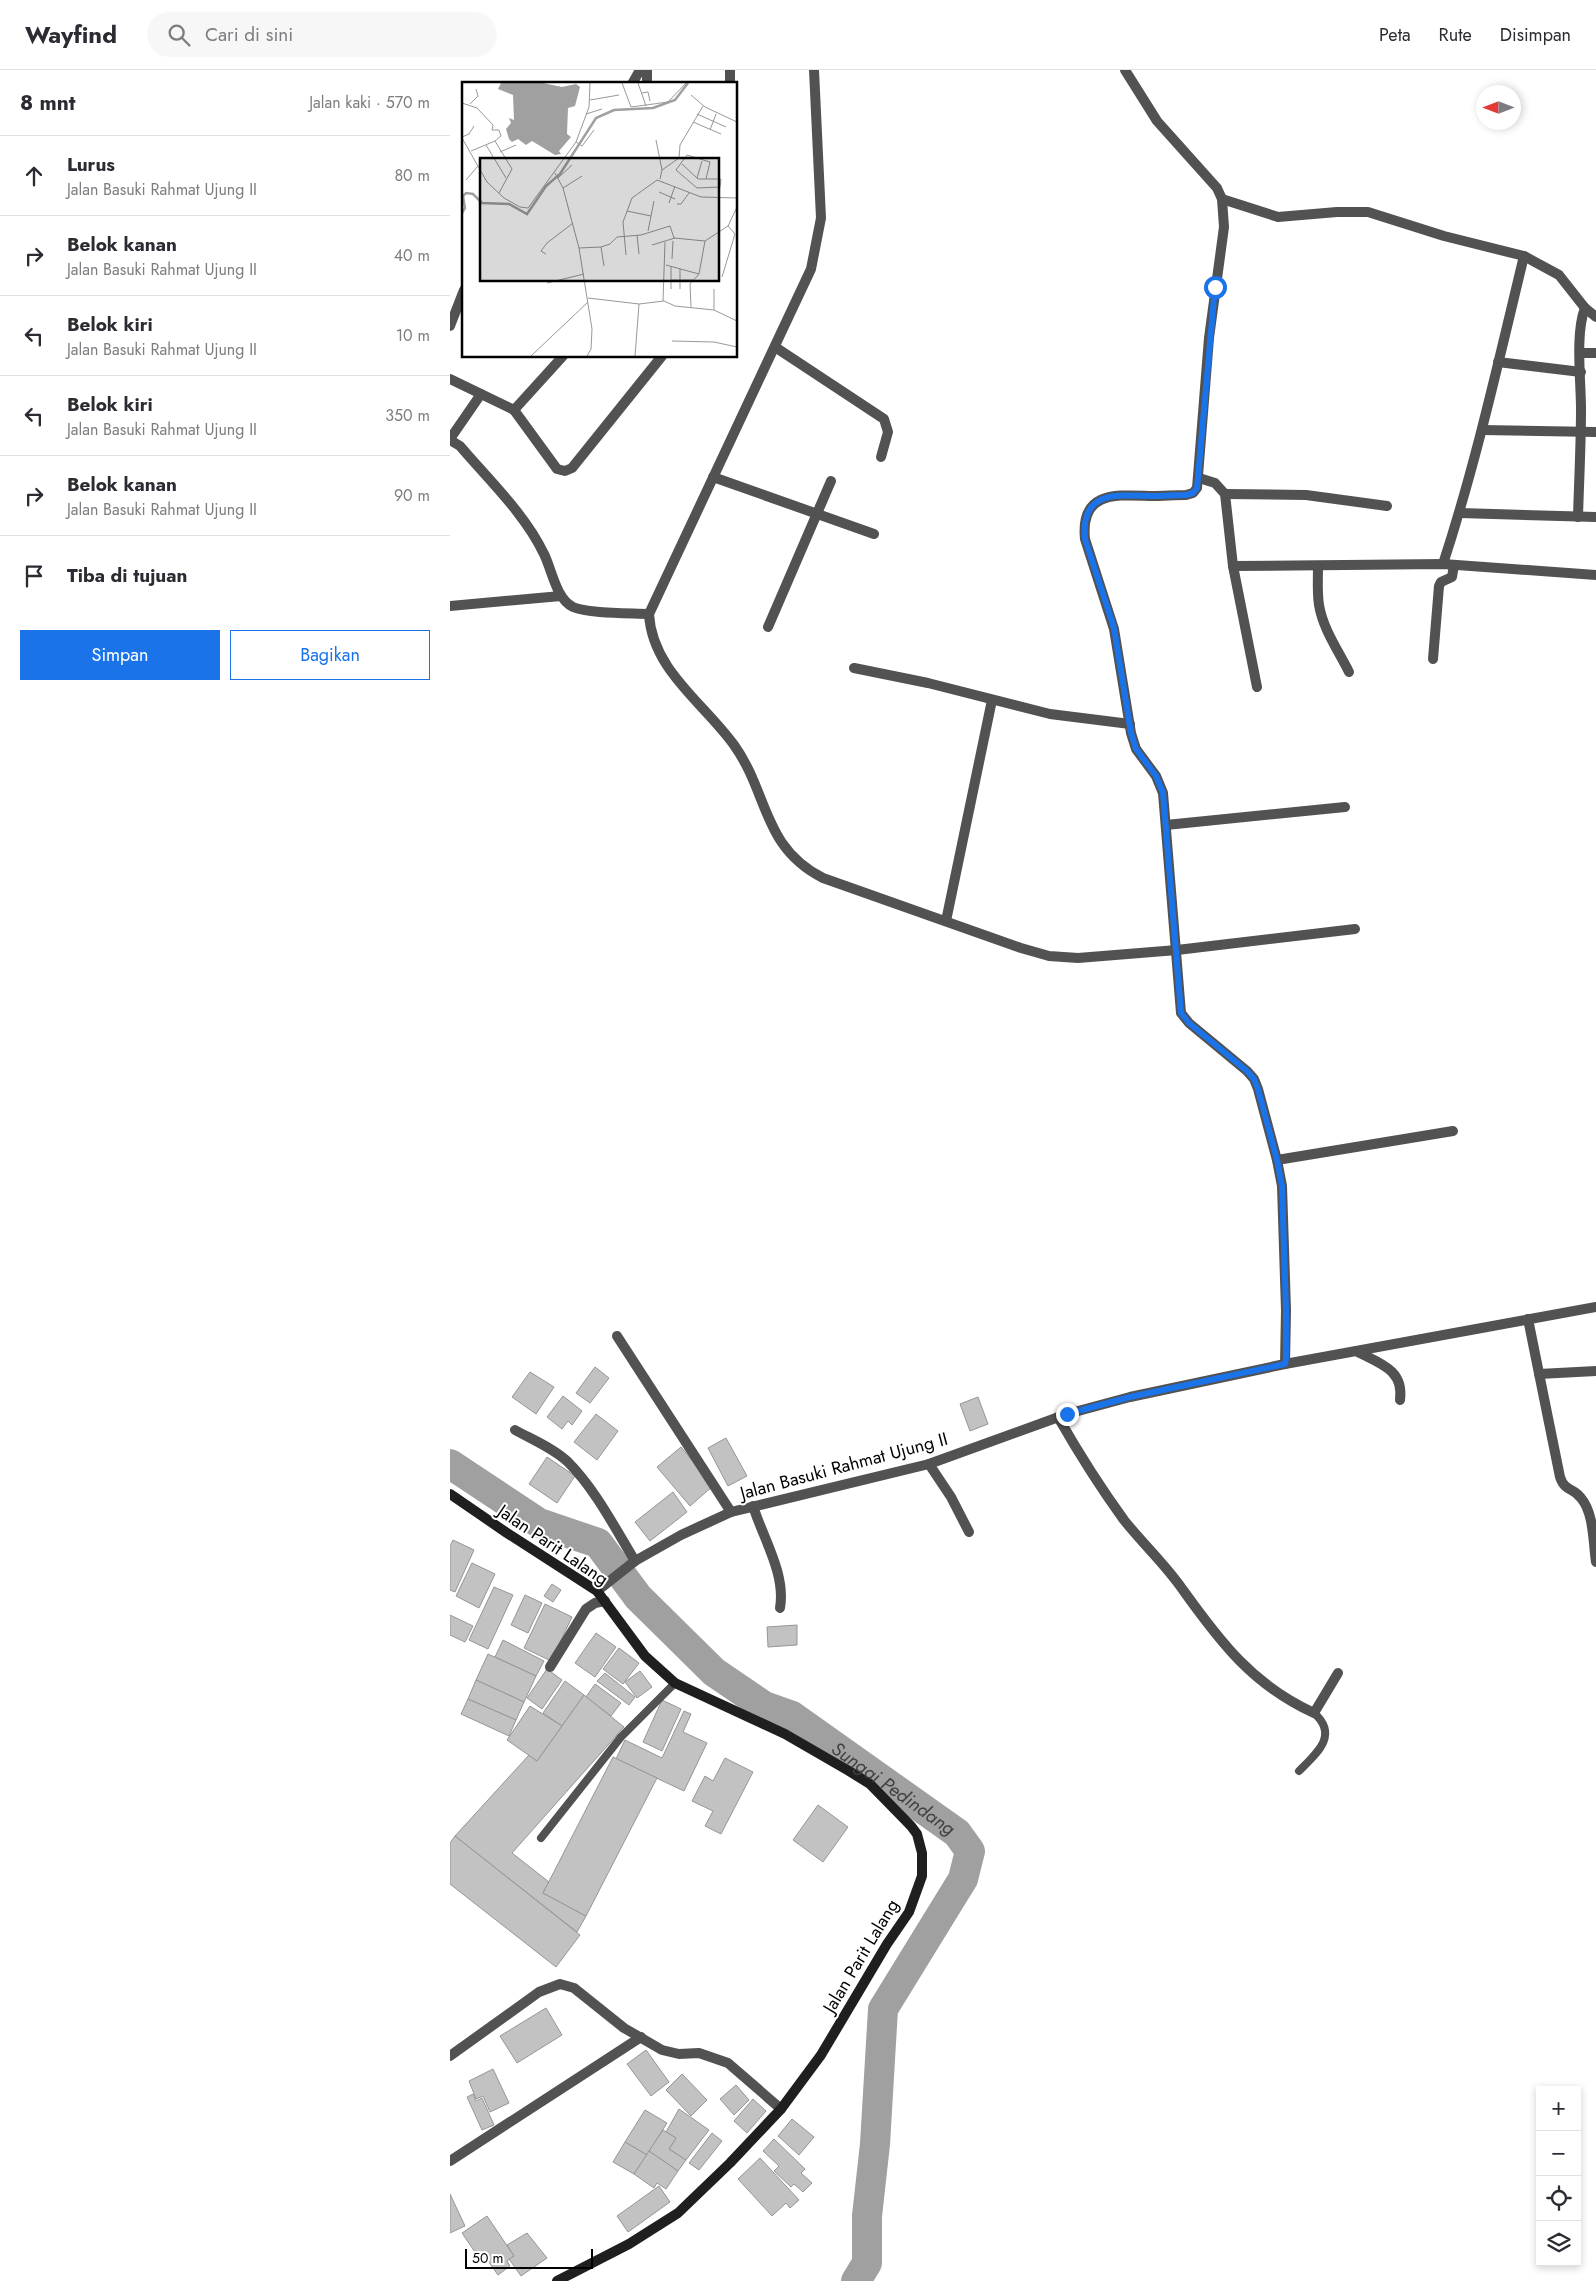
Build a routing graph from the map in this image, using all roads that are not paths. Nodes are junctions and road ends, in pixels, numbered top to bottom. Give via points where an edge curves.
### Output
1 (640, 70) edge
2 (814, 70) edge
3 (1125, 70) edge
4 (633, 82) edge
5 (1222, 199) junction
6 (1524, 256) junction
7 (1585, 308) junction
8 (460, 313) edge
9 (1596, 316) edge
10 (450, 326) edge
11 (775, 347) junction
12 (1580, 353) junction
13 (1596, 353) edge
14 (561, 358) edge
15 (660, 358) edge
16 (1498, 362) junction
17 (1580, 372) junction
18 (450, 379) edge
19 (481, 394) junction
20 (514, 410) junction
21 (1482, 430) junction
22 (1581, 432) junction
23 (1596, 432) edge
24 (450, 440) edge
25 (881, 457) dead end
26 (713, 477) junction
27 (1198, 478) junction
28 (832, 481) dead end
29 (1225, 494) junction
30 (1387, 506) dead end
31 (1460, 513) junction
32 (816, 514) junction
33 (1578, 517) junction
34 (1596, 517) edge
35 (874, 534) dead end
36 (1443, 564) junction
37 (1454, 565) junction
38 (1233, 566) junction
39 (1318, 566) junction
40 (1596, 575) edge
41 (561, 596) junction
42 (450, 606) edge
43 (649, 614) junction
44 (768, 627) dead end
45 (1433, 658) dead end
46 (854, 668) dead end
47 (1349, 672) dead end
48 (1257, 687) dead end
49 (992, 700) junction
50 (1130, 724) junction
51 (1345, 806) dead end
52 (1166, 825) junction
53 (946, 921) junction
54 (1355, 929) dead end
55 (1177, 950) junction
56 (1452, 1130) dead end
57 (1277, 1160) junction
58 (1596, 1307) edge
59 (1528, 1319) junction
60 (617, 1336) dead end
61 (1358, 1352) junction
62 (1285, 1364) junction
63 (1596, 1371) edge
64 (1540, 1374) junction
65 (1400, 1400) dead end
66 (1058, 1418) junction
67 (515, 1430) dead end
68 (929, 1464) junction
69 (450, 1494) edge
70 (753, 1506) junction
71 (731, 1512) junction
72 (969, 1532) dead end
73 (633, 1562) junction
74 (1596, 1562) edge
75 (597, 1591) junction
76 (605, 1601) junction
77 (780, 1608) dead end
78 (550, 1667) dead end
79 (1338, 1673) dead end
80 (675, 1683) junction
81 (1314, 1713) junction
82 (1299, 1771) dead end
83 (541, 1838) dead end
84 (641, 2037) junction
85 (450, 2056) edge
86 (780, 2109) junction
87 (450, 2160) edge
88 (557, 2281) edge

1 - 4 street
2 - 11 street via 821,218 811,269
3 - 5 street via 1157,121 1215,185
5 - 6 street via 1278,216 1368,212
5 - 27 street via 1224,227 1209,338
6 - 7 street via 1559,275
6 - 16 street
7 - 9 street
7 - 12 street
8 - 10 street
11 - 25 street via 884,419 888,432
11 - 26 street
12 - 13 street
12 - 17 street
14 - 20 street
15 - 20 street via 572,468 565,472 557,469
16 - 17 street
16 - 21 street
17 - 22 street
18 - 19 street
19 - 20 street
19 - 24 street
21 - 22 street
21 - 31 street
22 - 23 street
22 - 33 street
24 - 41 street via 460,446 526,524 544,553
26 - 32 street
26 - 43 street
27 - 29 street via 1215,482
27 - 50 street via 1197,488 1190,494 1104,497 1085,521 1085,539 1114,628
28 - 32 street
29 - 30 street via 1306,495
29 - 38 street
31 - 33 street
31 - 36 street
32 - 35 street
32 - 44 street
33 - 34 street
36 - 37 street
36 - 39 street
37 - 40 street
37 - 45 street via 1452,577 1439,586
38 - 39 street
38 - 48 street
39 - 47 street via 1321,614
41 - 42 street
41 - 43 street via 573,607 585,610
43 - 53 street via 654,644 670,671 735,746 778,837 794,859 823,878
46 - 49 street
49 - 50 street via 1050,714
49 - 53 street
50 - 52 street via 1136,749 1160,784
51 - 52 street
52 - 55 street
53 - 55 street via 1049,956 1078,958
54 - 55 street
55 - 57 street via 1181,1013 1254,1079
56 - 57 street
57 - 62 street via 1282,1186
58 - 59 street, Jalan Basuki Rahmat Ujung II
59 - 61 street, Jalan Basuki Rahmat Ujung II
59 - 64 street
60 - 71 street
61 - 62 street, Jalan Basuki Rahmat Ujung II
61 - 65 street via 1394,1372 1400,1382
62 - 66 street, Jalan Basuki Rahmat Ujung II via 1130,1397
63 - 64 street
64 - 74 street via 1560,1477 1564,1486 1582,1498 1589,1512
66 - 68 street, Jalan Basuki Rahmat Ujung II
66 - 81 street via 1125,1520 1214,1633 1244,1666 1282,1697
67 - 73 street via 549,1448 585,1482
68 - 70 street, Jalan Basuki Rahmat Ujung II
68 - 72 street
69 - 75 street, Jalan Parit Lalang
70 - 71 street, Jalan Basuki Rahmat Ujung II
70 - 77 street via 779,1582
71 - 73 street, Jalan Basuki Rahmat Ujung II
73 - 75 street, Jalan Basuki Rahmat Ujung II
75 - 76 street, Jalan Parit Lalang
76 - 78 street via 586,1609
76 - 80 street, Jalan Parit Lalang via 645,1656
79 - 81 street
80 - 83 lane via 621,1737
80 - 86 street, Jalan Parit Lalang via 785,1734 870,1784 911,1826 917,1834 922,1853 922,1876 909,1912 821,2055
81 - 82 lane via 1326,1726 1326,1734 1318,1750
84 - 85 street via 624,2028 574,1988 560,1984 539,1992
84 - 86 street via 670,2053 699,2053 728,2063
84 - 87 street
86 - 88 street, Jalan Parit Lalang via 678,2213 629,2244

